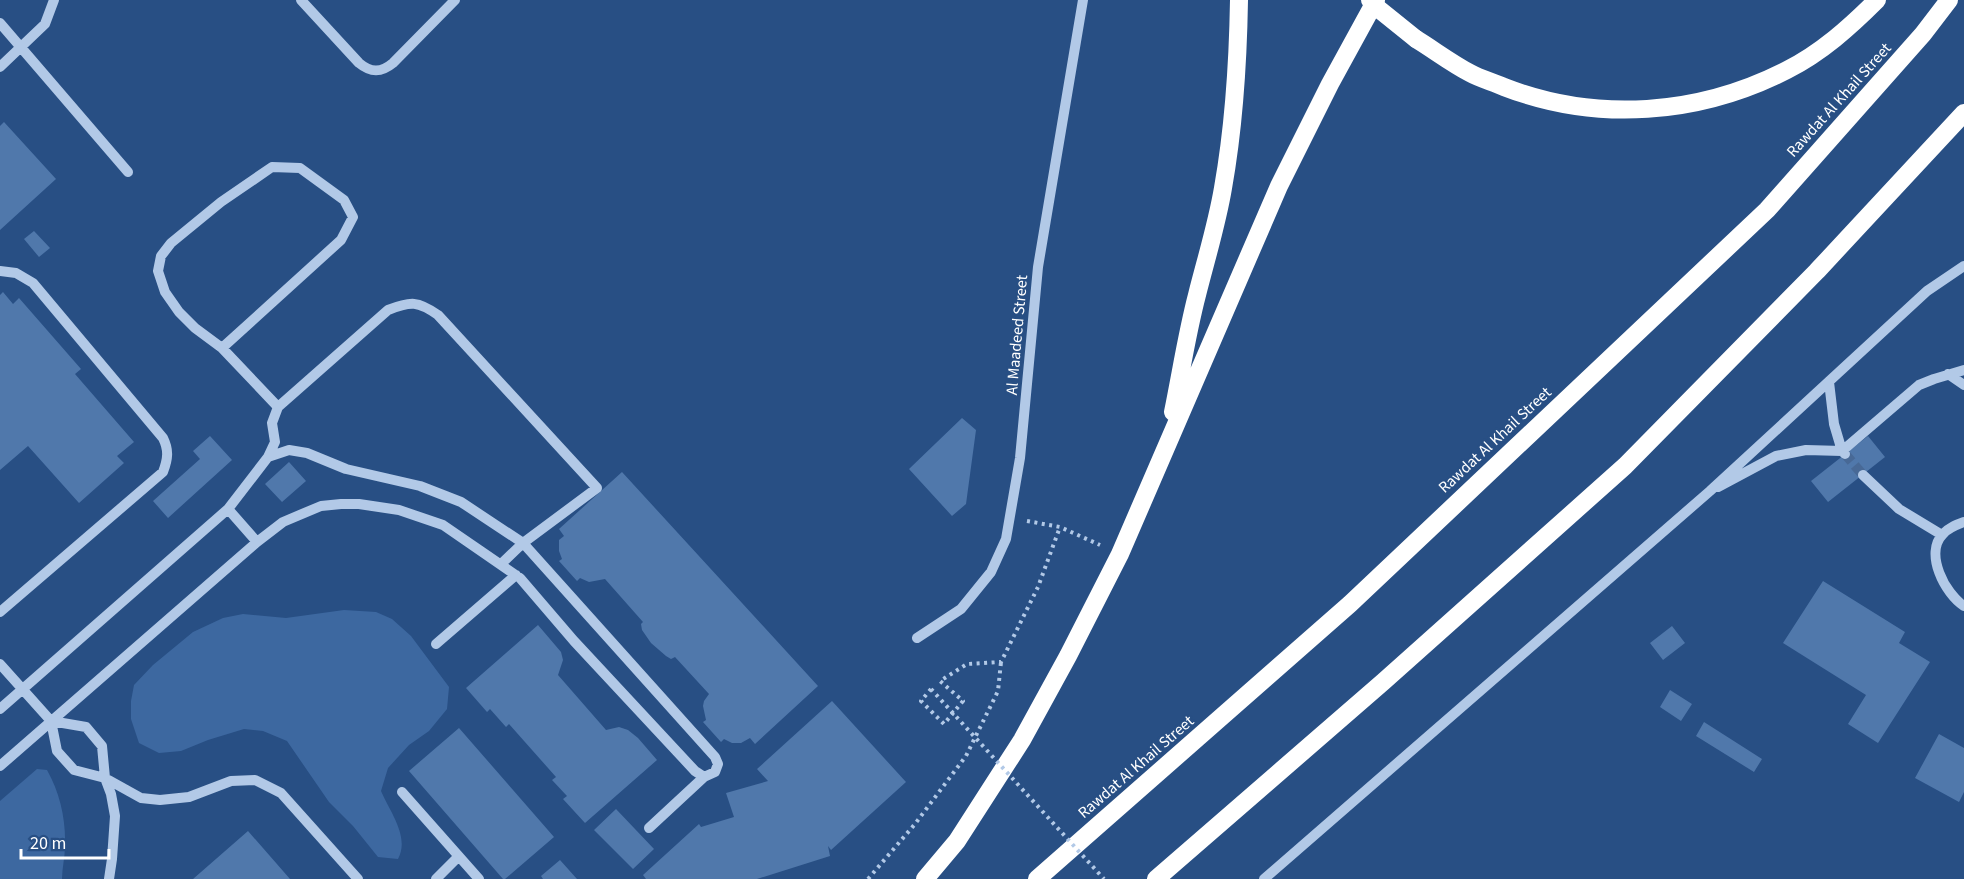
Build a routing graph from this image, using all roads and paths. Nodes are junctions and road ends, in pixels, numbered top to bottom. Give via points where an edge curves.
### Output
1 (54, 0) edge
2 (301, 0) edge
3 (455, 0) edge
4 (1083, 0) edge
5 (1239, 0) edge
6 (1370, 0) edge
7 (1376, 0) edge
8 (1877, 0) edge
9 (1949, 0) edge
10 (0, 23) edge
11 (22, 47) junction
12 (0, 67) edge
13 (1964, 113) edge
14 (128, 172) dead end
15 (1964, 266) edge
16 (0, 271) edge
17 (222, 348) junction
18 (1964, 370) edge
19 (1948, 374) junction
20 (1828, 382) junction
21 (1964, 385) edge
22 (278, 407) junction
23 (1167, 443) junction
24 (1843, 453) junction
25 (268, 457) junction
26 (1863, 475) tunnel mouth
27 (1710, 491) junction
28 (228, 509) junction
29 (1010, 518) junction
30 (1964, 522) edge
31 (1060, 527) junction
32 (1942, 535) junction
33 (257, 542) junction
34 (523, 543) junction
35 (1120, 554) junction
36 (501, 564) junction
37 (516, 574) junction
38 (1964, 606) edge
39 (0, 612) edge
40 (917, 638) dead end
41 (436, 644) dead end
42 (1001, 662) junction
43 (0, 664) edge
44 (22, 689) junction
45 (0, 709) edge
46 (51, 721) junction
47 (0, 766) edge
48 (704, 777) junction
49 (105, 778) junction
50 (402, 792) dead end
51 (649, 828) dead end
52 (458, 857) junction
53 (109, 879) edge
54 (358, 879) edge
55 (436, 879) edge
56 (479, 879) edge
57 (868, 879) edge
58 (925, 879) edge
59 (1037, 879) edge
60 (1104, 879) edge
61 (1156, 879) edge
62 (1264, 879) edge

1 - 11 street via 45,24
2 - 3 street via 359,63 375,72 393,63
4 - 29 street, Al Maadeed Street via 1038,267 1020,458
5 - 23 highway via 1224,187 1187,337
6 - 8 highway, bridge via 1416,39 1471,74 1533,98 1597,109 1663,109 1728,95 1788,70 1843,34
7 - 23 highway via 1279,186
9 - 59 highway, Rawdat Al Khail Street via 1767,210 1350,604
10 - 11 street
11 - 12 street
11 - 14 street
13 - 61 highway via 1817,272 1625,466
15 - 20 street via 1927,291
16 - 39 street via 16,273 33,283 167,446 163,472
17 - 17 street via 340,240 353,217 344,200 300,168 272,167 221,202 171,243 162,256 158,272 165,292 195,328
17 - 22 street
18 - 19 street
19 - 21 street
19 - 24 street via 1919,385
20 - 24 street
20 - 27 street
22 - 25 street via 272,423 275,442
22 - 34 street via 388,310 412,303 426,307 438,315 597,488
23 - 35 highway
24 - 27 street via 1806,450 1783,454
25 - 28 street
25 - 34 street via 289,450 307,453 346,469 420,486 462,502
26 - 32 street via 1899,509
27 - 62 street
28 - 33 street
28 - 44 street
29 - 31 path
29 - 40 street, Al Maadeed Street via 1006,539 991,572 961,609
30 - 32 street
31 - 35 path
31 - 42 path via 1038,587
32 - 38 street via 1936,546 1938,570 1948,591
33 - 36 street via 283,522 315,508 359,504 399,510 443,525
33 - 46 street
34 - 36 street
34 - 48 street via 717,760 715,772
35 - 58 highway via 1023,740 957,841
36 - 37 street
37 - 41 street
37 - 48 street via 689,766
42 - 57 path via 998,692 966,756
42 - 60 path, bridge via 967,664 940,681 963,701 944,724 921,701 931,689
43 - 44 street
44 - 45 street
44 - 46 street
46 - 47 street
46 - 49 street via 57,751 74,770
46 - 49 street via 86,728 102,746
48 - 51 street
49 - 53 street via 115,816
49 - 54 street via 141,798 160,800 189,797 231,781 255,780 281,793
50 - 52 street
52 - 55 street
52 - 56 street

